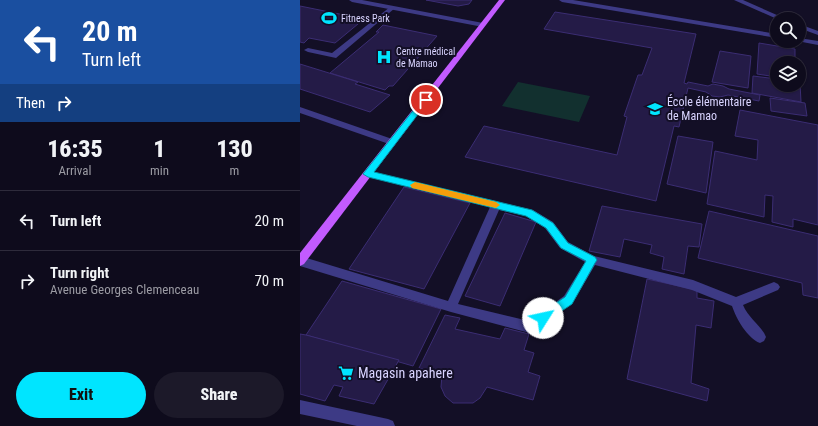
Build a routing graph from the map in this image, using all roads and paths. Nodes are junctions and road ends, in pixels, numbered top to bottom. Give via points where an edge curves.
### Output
1 (352, 0) edge
2 (502, 0) edge
3 (562, 0) edge
4 (586, 0) edge
5 (737, 0) edge
6 (596, 6) junction
7 (392, 8) junction
8 (770, 14) edge
9 (483, 25) junction
10 (806, 29) edge
11 (818, 34) edge
12 (770, 35) edge
13 (806, 41) edge
14 (818, 43) edge
15 (308, 50) dead end
16 (300, 110) edge
17 (392, 142) junction
18 (368, 174) junction
19 (496, 205) junction
20 (592, 260) junction
21 (300, 261) edge
22 (774, 287) dead end
23 (736, 302) junction
24 (451, 307) junction
25 (760, 337) dead end
26 (300, 407) edge
27 (388, 426) edge

1 - 7 street
2 - 9 main road
3 - 6 street
4 - 6 street
5 - 8 street
6 - 12 street
7 - 9 street
7 - 15 street via 333,56
9 - 17 main road
10 - 11 street
13 - 14 street
16 - 17 street
17 - 18 main road
18 - 19 street
18 - 21 main road
19 - 20 street via 529,213 549,226 564,245
19 - 24 street
20 - 23 street via 693,285
20 - 24 street via 568,300 530,327
21 - 24 street
22 - 23 street
23 - 25 street via 742,317
26 - 27 street

